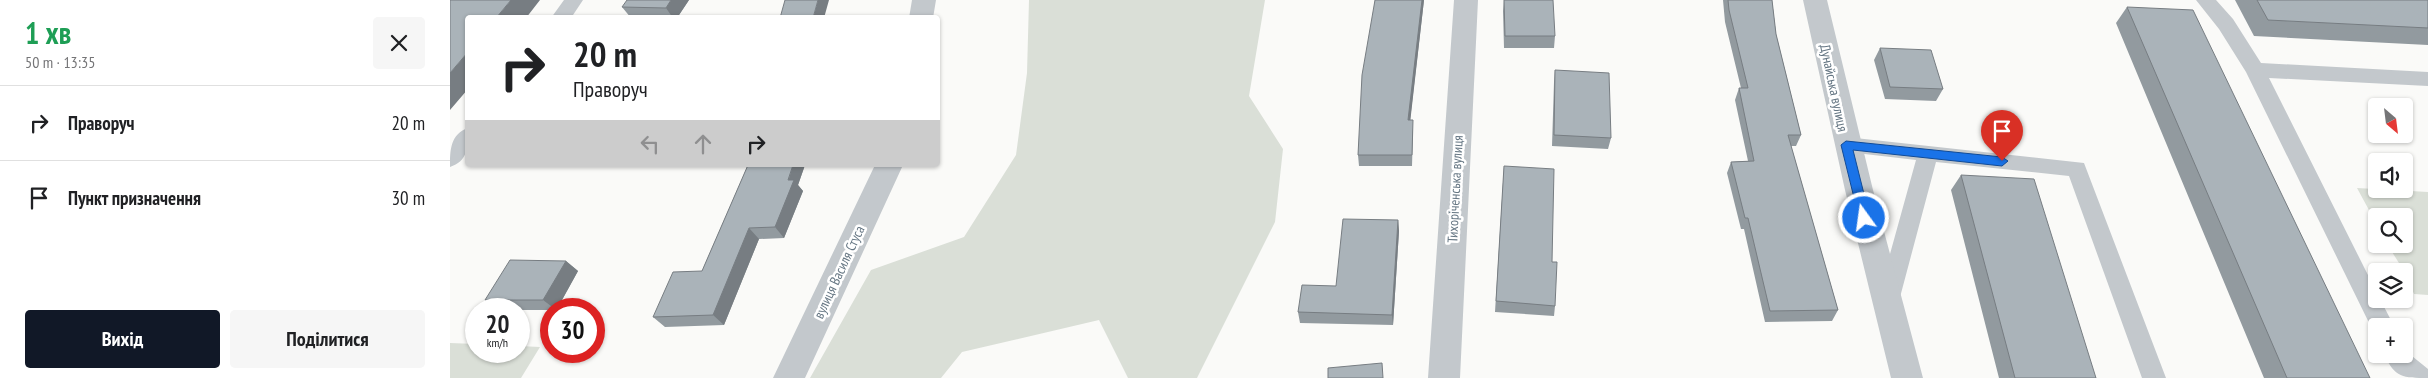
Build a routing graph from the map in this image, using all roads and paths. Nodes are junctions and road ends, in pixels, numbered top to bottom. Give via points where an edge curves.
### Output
1 (574, 0) edge
2 (924, 0) edge
3 (1466, 0) edge
4 (1815, 0) edge
5 (2205, 0) edge
6 (562, 15) edge
7 (922, 15) edge
8 (2255, 70) junction
9 (2428, 79) edge
10 (465, 140) edge
11 (1846, 145) junction
12 (1928, 154) junction
13 (450, 159) edge
14 (888, 167) edge
15 (1887, 305) junction
16 (2378, 318) edge
17 (2403, 363) edge
18 (789, 378) edge
19 (1444, 378) edge
20 (1907, 378) edge
21 (2154, 378) edge
22 (2421, 378) edge

1 - 6 lane
2 - 7 street
3 - 19 street, Тихоріченська вулиця
4 - 11 street, Дунайська вулиця
5 - 8 lane via 2226,24
8 - 9 lane
8 - 16 lane
10 - 13 lane
11 - 12 lane
11 - 15 street, Дунайська вулиця
12 - 15 lane
12 - 21 lane via 2077,169
14 - 18 street, вулиця Василя Стуса
15 - 20 street, Дунайська вулиця
17 - 22 lane

